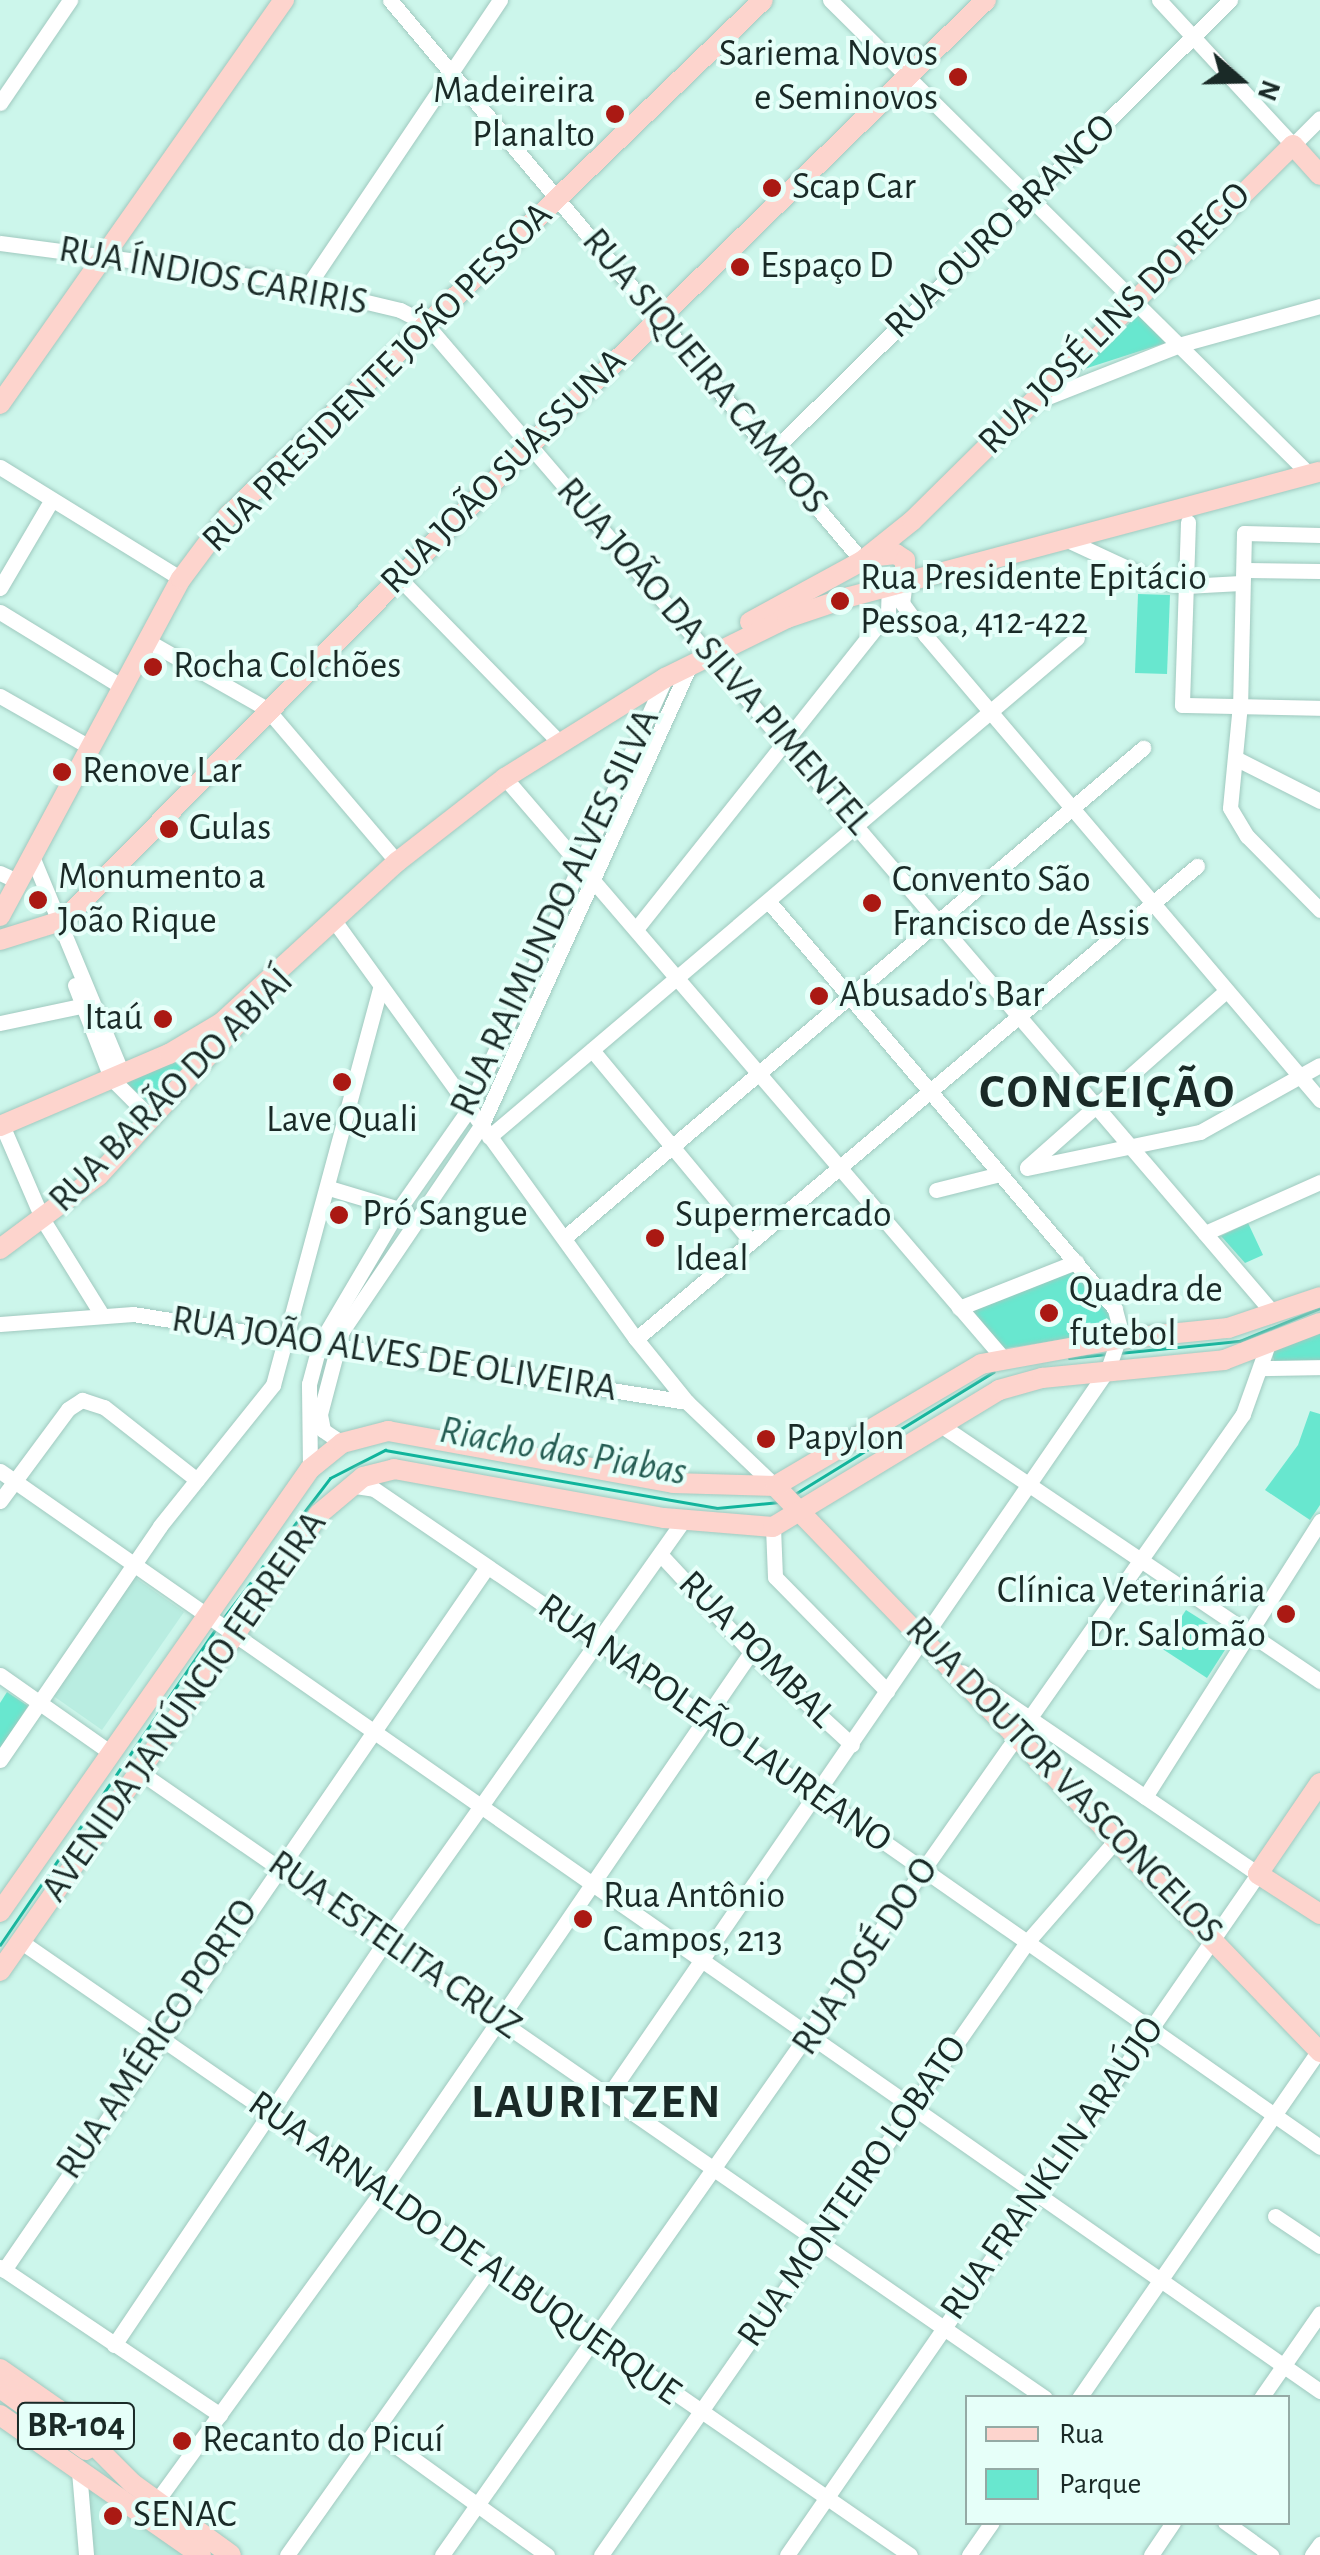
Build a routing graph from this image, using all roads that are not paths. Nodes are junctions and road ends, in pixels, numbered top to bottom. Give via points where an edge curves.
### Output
1 (70, 0) edge
2 (284, 0) edge
3 (390, 0) edge
4 (500, 0) edge
5 (762, 0) edge
6 (830, 0) edge
7 (986, 0) edge
8 (1159, 0) edge
9 (1230, 0) edge
10 (1194, 35) junction
11 (450, 75) junction
12 (909, 78) junction
13 (0, 102) edge
14 (1320, 118) edge
15 (1292, 145) junction
16 (1320, 175) edge
17 (1027, 196) junction
18 (559, 198) junction
19 (2, 246) edge
20 (108, 254) junction
21 (306, 288) junction
22 (1132, 298) junction
23 (1320, 306) edge
24 (662, 317) junction
25 (424, 322) junction
26 (1182, 344) junction
27 (0, 404) edge
28 (1023, 407) junction
29 (531, 444) junction
30 (771, 453) junction
31 (0, 467) edge
32 (1315, 474) edge
33 (51, 501) junction
34 (912, 521) junction
35 (1188, 522) dead end
36 (1320, 534) edge
37 (1064, 539) junction
38 (905, 560) junction
39 (858, 562) junction
40 (1320, 572) edge
41 (1243, 576) junction
42 (398, 577) junction
43 (181, 579) junction
44 (897, 585) junction
45 (1185, 586) junction
46 (0, 588) edge
47 (849, 597) junction
48 (0, 612) edge
49 (1077, 638) dead end
50 (151, 643) junction
51 (707, 652) junction
52 (689, 667) junction
53 (666, 678) junction
54 (124, 688) junction
55 (0, 696) edge
56 (626, 704) junction
57 (1240, 704) junction
58 (1320, 708) edge
59 (267, 709) junction
60 (996, 713) junction
61 (646, 724) junction
62 (787, 742) junction
63 (560, 743) junction
64 (92, 748) junction
65 (1143, 748) dead end
66 (1237, 759) junction
67 (505, 778) junction
68 (1320, 801) edge
69 (1074, 806) junction
70 (858, 827) junction
71 (34, 861) junction
72 (397, 862) junction
73 (1196, 866) dead end
74 (586, 873) junction
75 (9, 877) edge
76 (1154, 900) junction
77 (770, 903) junction
78 (1320, 910) edge
79 (0, 916) edge
80 (340, 918) junction
81 (54, 919) junction
82 (938, 919) junction
83 (0, 926) edge
84 (636, 929) junction
85 (0, 940) edge
86 (66, 947) junction
87 (682, 979) junction
88 (380, 988) junction
89 (1226, 991) junction
90 (851, 998) junction
91 (82, 1006) junction
92 (1020, 1016) junction
93 (0, 1024) edge
94 (510, 1042) junction
95 (200, 1047) junction
96 (592, 1050) junction
97 (1320, 1066) edge
98 (758, 1075) junction
99 (117, 1076) junction
100 (1302, 1076) junction
101 (928, 1092) junction
102 (1320, 1100) edge
103 (1096, 1105) junction
104 (469, 1109) junction
105 (151, 1118) junction
106 (1, 1125) edge
107 (486, 1131) junction
108 (671, 1147) junction
109 (1134, 1150) junction
110 (838, 1163) junction
111 (1026, 1168) junction
112 (1004, 1178) junction
113 (1320, 1182) edge
114 (328, 1188) junction
115 (936, 1190) dead end
116 (399, 1209) junction
117 (417, 1215) junction
118 (43, 1220) junction
119 (1206, 1233) junction
120 (564, 1238) junction
121 (750, 1240) junction
122 (0, 1249) edge
123 (1076, 1262) junction
124 (1320, 1297) edge
125 (960, 1308) junction
126 (100, 1312) junction
127 (1273, 1313) junction
128 (0, 1324) edge
129 (1320, 1324) edge
130 (288, 1338) junction
131 (636, 1339) junction
132 (1119, 1339) junction
133 (328, 1345) junction
134 (1267, 1346) junction
135 (1003, 1358) junction
136 (1320, 1367) edge
137 (1264, 1368) junction
138 (1108, 1369) junction
139 (687, 1402) junction
140 (938, 1424) junction
141 (342, 1443) junction
142 (310, 1469) junction
143 (394, 1469) junction
144 (0, 1471) edge
145 (197, 1480) junction
146 (14, 1482) junction
147 (1026, 1484) junction
148 (349, 1485) junction
149 (777, 1488) junction
150 (390, 1500) junction
151 (0, 1501) edge
152 (800, 1510) junction
153 (683, 1521) junction
154 (1320, 1521) edge
155 (773, 1527) junction
156 (660, 1554) junction
157 (1139, 1561) junction
158 (134, 1564) junction
159 (487, 1567) junction
160 (205, 1616) junction
161 (231, 1633) junction
162 (1249, 1634) junction
163 (926, 1636) junction
164 (598, 1642) junction
165 (751, 1652) junction
166 (954, 1667) junction
167 (1, 1680) edge
168 (1320, 1682) edge
169 (887, 1692) junction
170 (39, 1702) junction
171 (1032, 1716) junction
172 (706, 1718) junction
173 (373, 1728) junction
174 (1018, 1736) junction
175 (852, 1745) junction
176 (111, 1754) junction
177 (0, 1760) edge
178 (136, 1770) junction
179 (1320, 1783) edge
180 (818, 1796) junction
181 (1144, 1797) junction
182 (481, 1806) junction
183 (1117, 1839) junction
184 (277, 1864) junction
185 (926, 1871) junction
186 (1258, 1874) junction
187 (594, 1883) junction
188 (0, 1912) edge
189 (1320, 1914) edge
190 (386, 1940) junction
191 (1215, 1940) junction
192 (20, 1941) junction
193 (1027, 1942) junction
194 (704, 1960) junction
195 (0, 1971) edge
196 (501, 2019) junction
197 (1150, 2027) junction
198 (813, 2036) junction
199 (160, 2039) junction
200 (1319, 2050) edge
201 (608, 2096) junction
202 (913, 2106) junction
203 (1274, 2112) junction
204 (270, 2114) junction
205 (1320, 2147) edge
206 (718, 2170) junction
207 (382, 2190) junction
208 (1039, 2192) junction
209 (1275, 2216) dead end
210 (820, 2241) junction
211 (1320, 2246) edge
212 (491, 2266) junction
213 (2, 2269) edge
214 (1160, 2278) junction
215 (1320, 2313) edge
216 (942, 2328) junction
217 (597, 2338) junction
218 (114, 2345) junction
219 (1283, 2366) junction
220 (0, 2369) edge
221 (0, 2388) edge
222 (1320, 2391) edge
223 (1041, 2395) edge
224 (1081, 2395) edge
225 (1263, 2395) edge
226 (700, 2412) junction
227 (0, 2415) edge
228 (220, 2415) junction
229 (375, 2430) junction
230 (79, 2471) junction
231 (132, 2483) junction
232 (826, 2497) junction
233 (156, 2502) junction
234 (477, 2505) junction
235 (990, 2525) edge
236 (1171, 2525) edge
237 (1229, 2525) edge
238 (1320, 2544) edge
239 (86, 2555) edge
240 (201, 2555) edge
241 (232, 2555) edge
242 (286, 2555) edge
243 (442, 2555) edge
244 (548, 2555) edge
245 (601, 2555) edge
246 (787, 2555) edge
247 (910, 2555) edge
248 (970, 2555) edge
249 (1151, 2555) edge
250 (1272, 2555) edge
251 (1312, 2555) edge

1 - 13 street
2 - 20 main road
3 - 11 street, RUA SIQUEIRA CAMPOS
4 - 11 street
5 - 18 main road, RUA PRESIDENTE JOÃO PESSOA
6 - 12 street
7 - 12 main road, RUA JOÃO SUASSUNA
8 - 10 street
9 - 10 street, RUA OURO BRANCO
10 - 15 street
10 - 17 street, RUA OURO BRANCO
11 - 18 street, RUA SIQUEIRA CAMPOS
11 - 21 street
12 - 17 street
12 - 24 main road, RUA JOÃO SUASSUNA
14 - 15 street, RUA JOSÉ LINS DO REGO
15 - 16 main road
15 - 22 main road, RUA JOSÉ LINS DO REGO
17 - 22 street
17 - 30 street, RUA OURO BRANCO
18 - 24 street, RUA SIQUEIRA CAMPOS
18 - 25 main road, RUA PRESIDENTE JOÃO PESSOA
19 - 20 street, RUA ÍNDIOS CARIRIS
20 - 21 street, RUA ÍNDIOS CARIRIS
20 - 27 main road
21 - 25 street, RUA ÍNDIOS CARIRIS
22 - 26 street
22 - 28 main road, RUA JOSÉ LINS DO REGO
23 - 26 street
24 - 29 main road, RUA JOÃO SUASSUNA
24 - 30 street, RUA SIQUEIRA CAMPOS
25 - 29 street, RUA JOÃO DA SILVA PIMENTEL
25 - 43 main road, RUA PRESIDENTE JOÃO PESSOA via 228,516
26 - 28 street
26 - 32 street
28 - 34 main road, RUA JOSÉ LINS DO REGO
29 - 42 main road, RUA JOÃO SUASSUNA
29 - 51 street, RUA JOÃO DA SILVA PIMENTEL
30 - 39 street, RUA SIQUEIRA CAMPOS
31 - 33 street
32 - 37 main road
33 - 43 street
33 - 46 street
34 - 38 main road
34 - 39 main road, RUA JOSÉ LINS DO REGO
35 - 45 street
36 - 41 street via 1244,534
37 - 44 main road
37 - 45 street via 1150,580
38 - 39 main road via 890,553
38 - 44 main road
39 - 47 main road via 842,582
39 - 51 main road, RUA JOSÉ LINS DO REGO
40 - 41 street
41 - 45 street
41 - 57 street
42 - 59 main road, RUA JOÃO SUASSUNA
42 - 63 street
43 - 50 main road, RUA PRESIDENTE JOÃO PESSOA
44 - 47 main road
44 - 60 street via 909,614
44 - 62 street via 888,612
45 - 57 street via 1182,705
47 - 51 main road
48 - 54 street
49 - 60 street
50 - 54 main road, RUA PRESIDENTE JOÃO PESSOA
50 - 59 street
51 - 52 main road
51 - 53 main road
51 - 62 street, RUA JOÃO DA SILVA PIMENTEL
52 - 53 main road
52 - 74 street, RUA RAIMUNDO ALVES SILVA
53 - 56 main road, RUA BARÃO DO ABIAÍ
53 - 61 street, RUA RAIMUNDO ALVES SILVA
54 - 64 main road, RUA PRESIDENTE JOÃO PESSOA
55 - 64 street
56 - 61 street via 642,712
56 - 63 main road, RUA BARÃO DO ABIAÍ
57 - 58 street
57 - 66 street
59 - 72 street
59 - 81 main road, RUA JOÃO SUASSUNA via 76,906
60 - 69 street
60 - 70 street
61 - 74 street, RUA RAIMUNDO ALVES SILVA
62 - 70 street, RUA JOÃO DA SILVA PIMENTEL
62 - 84 street
63 - 67 main road, RUA BARÃO DO ABIAÍ
64 - 71 main road, RUA PRESIDENTE JOÃO PESSOA
65 - 69 street
66 - 68 street
66 - 78 street via 1230,808 1247,836
67 - 72 main road, RUA BARÃO DO ABIAÍ
67 - 74 street
69 - 76 street
69 - 82 street
70 - 77 street
70 - 82 street, RUA JOÃO DA SILVA PIMENTEL
71 - 75 main road, RUA PRESIDENTE JOÃO PESSOA
71 - 81 street
72 - 80 main road, RUA BARÃO DO ABIAÍ
73 - 76 street
74 - 84 street
74 - 94 street, RUA RAIMUNDO ALVES SILVA
75 - 79 main road, RUA PRESIDENTE JOÃO PESSOA
76 - 89 street
76 - 92 street
77 - 87 street
77 - 90 street
80 - 88 street
80 - 95 main road, RUA BARÃO DO ABIAÍ
81 - 83 main road
81 - 85 main road
81 - 86 street
82 - 90 street
82 - 92 street, RUA JOÃO DA SILVA PIMENTEL
84 - 87 street
86 - 91 street
86 - 99 street
87 - 96 street
87 - 98 street
88 - 104 street
88 - 114 street
89 - 100 street
89 - 103 street
90 - 98 street
90 - 101 street
91 - 93 street
91 - 99 street
92 - 101 street
92 - 103 street, RUA JOÃO DA SILVA PIMENTEL
94 - 104 street, RUA RAIMUNDO ALVES SILVA
94 - 107 street, RUA RAIMUNDO ALVES SILVA
95 - 99 main road
95 - 105 main road, RUA BARÃO DO ABIAÍ
96 - 107 street
96 - 108 street
97 - 100 street
98 - 108 street
98 - 110 street
99 - 105 street
99 - 106 main road
100 - 102 street
100 - 109 street via 1200,1132
101 - 110 street
101 - 112 street
103 - 109 street, RUA JOÃO DA SILVA PIMENTEL
103 - 111 street
104 - 107 street
104 - 116 street, RUA RAIMUNDO ALVES SILVA
105 - 118 main road, RUA BARÃO DO ABIAÍ via 98,1176
106 - 118 street
107 - 117 street, RUA RAIMUNDO ALVES SILVA
107 - 120 street
108 - 120 street
108 - 121 street
109 - 111 street
109 - 119 street, RUA JOÃO DA SILVA PIMENTEL
110 - 121 street
110 - 125 street
111 - 112 street
112 - 115 street
112 - 123 street
113 - 119 street
114 - 116 street
114 - 130 street
116 - 117 street
116 - 133 street, RUA RAIMUNDO ALVES SILVA
117 - 133 street, RUA RAIMUNDO ALVES SILVA
118 - 122 main road, RUA BARÃO DO ABIAÍ
118 - 126 street
119 - 127 street, RUA JOÃO DA SILVA PIMENTEL
120 - 131 street
121 - 131 street
123 - 125 street
123 - 132 street via 1116,1309
124 - 127 main road
125 - 135 street
126 - 128 street, RUA JOÃO ALVES DE OLIVEIRA
126 - 130 street, RUA JOÃO ALVES DE OLIVEIRA
127 - 132 main road via 1228,1328
129 - 134 main road, AVENIDA JANÚNCIO FERREIRA
130 - 133 street, RUA JOÃO ALVES DE OLIVEIRA
130 - 145 street via 273,1386
131 - 139 street
132 - 135 main road
132 - 138 street
133 - 139 street, RUA JOÃO ALVES DE OLIVEIRA
133 - 141 street, RUA RAIMUNDO ALVES SILVA via 320,1414 323,1430
133 - 142 street, RUA RAIMUNDO ALVES SILVA via 309,1384
134 - 137 street, RUA JOSÉ DO O
134 - 138 main road, AVENIDA JANÚNCIO FERREIRA via 1224,1360
135 - 149 main road via 960,1375
136 - 137 street
137 - 157 street, RUA JOSÉ DO O via 1243,1414
138 - 140 main road, AVENIDA JANÚNCIO FERREIRA via 1022,1381
138 - 147 street
139 - 149 street
140 - 147 street
140 - 152 main road, AVENIDA JANÚNCIO FERREIRA
141 - 142 main road, AVENIDA JANÚNCIO FERREIRA
141 - 149 main road, AVENIDA JANÚNCIO FERREIRA via 388,1432 673,1484
142 - 160 main road, AVENIDA JANÚNCIO FERREIRA
143 - 148 main road, AVENIDA JANÚNCIO FERREIRA
143 - 150 street
143 - 153 main road, AVENIDA JANÚNCIO FERREIRA
144 - 146 street
145 - 146 street via 89,1400 68,1409
145 - 158 street
146 - 151 street
146 - 158 street
147 - 157 street
147 - 163 street
148 - 150 street, RUA NAPOLEÃO LAUREANO
148 - 161 main road, AVENIDA JANÚNCIO FERREIRA via 319,1514
149 - 152 main road, RUA DOUTOR VASCONCELOS
150 - 159 street, RUA NAPOLEÃO LAUREANO
152 - 155 main road, AVENIDA JANÚNCIO FERREIRA
152 - 163 main road, RUA DOUTOR VASCONCELOS
153 - 155 main road, AVENIDA JANÚNCIO FERREIRA
153 - 156 street
154 - 162 street
155 - 169 street via 775,1577
156 - 164 street
156 - 165 street, RUA POMBAL
157 - 162 street
157 - 171 street, RUA JOSÉ DO O
158 - 160 street
158 - 170 street
159 - 164 street, RUA NAPOLEÃO LAUREANO
159 - 173 street, RUA AMÉRICO PORTO
160 - 161 street
160 - 176 main road, AVENIDA JANÚNCIO FERREIRA
161 - 173 street
161 - 178 main road, AVENIDA JANÚNCIO FERREIRA
162 - 168 street
162 - 181 street
163 - 166 main road, RUA DOUTOR VASCONCELOS
163 - 169 street
164 - 172 street, RUA NAPOLEÃO LAUREANO
164 - 182 street
165 - 172 street
165 - 175 street, RUA POMBAL
166 - 171 street
166 - 174 main road, RUA DOUTOR VASCONCELOS
167 - 170 street
169 - 175 street
170 - 176 street
170 - 177 street
171 - 174 street, RUA JOSÉ DO O
171 - 181 street
172 - 180 street, RUA NAPOLEÃO LAUREANO
172 - 187 street
173 - 182 street
173 - 184 street, RUA AMÉRICO PORTO
174 - 183 main road, RUA DOUTOR VASCONCELOS
174 - 185 street, RUA JOSÉ DO O
175 - 180 street
176 - 188 main road, AVENIDA JANÚNCIO FERREIRA
178 - 184 street, RUA ESTELITA CRUZ
178 - 192 main road, AVENIDA JANÚNCIO FERREIRA
179 - 186 main road, RUA FRANKLIN ARAÚJO
180 - 185 street, RUA NAPOLEÃO LAUREANO
180 - 194 street
181 - 186 street
182 - 187 street
182 - 190 street
183 - 191 main road, RUA DOUTOR VASCONCELOS
183 - 193 street, RUA MONTEIRO LOBATO
184 - 190 street, RUA ESTELITA CRUZ
184 - 199 street, RUA AMÉRICO PORTO
185 - 193 street, RUA NAPOLEÃO LAUREANO
185 - 198 street, RUA JOSÉ DO O
186 - 189 main road
186 - 191 street, RUA FRANKLIN ARAÚJO
187 - 194 street
187 - 196 street
190 - 196 street, RUA ESTELITA CRUZ
190 - 204 street
191 - 197 street, RUA FRANKLIN ARAÚJO
191 - 200 main road, RUA DOUTOR VASCONCELOS
192 - 195 main road, AVENIDA JANÚNCIO FERREIRA
192 - 199 street, RUA ARNALDO DE ALBUQUERQUE
193 - 197 street, RUA NAPOLEÃO LAUREANO
193 - 202 street, RUA MONTEIRO LOBATO
194 - 198 street
194 - 201 street
196 - 201 street, RUA ESTELITA CRUZ
196 - 207 street
197 - 203 street, RUA NAPOLEÃO LAUREANO
197 - 208 street, RUA FRANKLIN ARAÚJO
198 - 202 street
198 - 206 street, RUA JOSÉ DO O
199 - 204 street, RUA ARNALDO DE ALBUQUERQUE
199 - 213 street, RUA AMÉRICO PORTO
200 - 203 street
201 - 206 street, RUA ESTELITA CRUZ
202 - 208 street
202 - 210 street, RUA MONTEIRO LOBATO
203 - 205 street, RUA NAPOLEÃO LAUREANO
203 - 214 street
204 - 207 street, RUA ARNALDO DE ALBUQUERQUE
204 - 218 street
206 - 210 street, RUA ESTELITA CRUZ
206 - 217 street, RUA JOSÉ DO O
207 - 212 street, RUA ARNALDO DE ALBUQUERQUE
207 - 228 street
208 - 214 street
208 - 216 street, RUA FRANKLIN ARAÚJO
209 - 211 street
210 - 216 street, RUA ESTELITA CRUZ
210 - 226 street, RUA MONTEIRO LOBATO
212 - 217 street, RUA ARNALDO DE ALBUQUERQUE
212 - 229 street
213 - 218 street
214 - 219 street
214 - 224 street
215 - 219 street
216 - 223 street, RUA ESTELITA CRUZ
216 - 232 street, RUA FRANKLIN ARAÚJO
217 - 226 street, RUA ARNALDO DE ALBUQUERQUE
217 - 234 street, RUA JOSÉ DO O
218 - 228 street
219 - 222 street
219 - 225 street
220 - 231 main road, BR-104 via 59,2410
221 - 231 main road
226 - 232 street, RUA ARNALDO DE ALBUQUERQUE
226 - 245 street, RUA MONTEIRO LOBATO
227 - 230 main road, BR-104
228 - 233 street
229 - 234 street
229 - 242 street
230 - 239 street
230 - 240 main road, BR-104
231 - 233 main road, BR-104
232 - 246 street, RUA FRANKLIN ARAÚJO
232 - 247 street, RUA ARNALDO DE ALBUQUERQUE
233 - 241 main road, BR-104
234 - 243 street, RUA JOSÉ DO O
234 - 244 street
235 - 248 street
236 - 249 street
237 - 250 street
238 - 251 street

